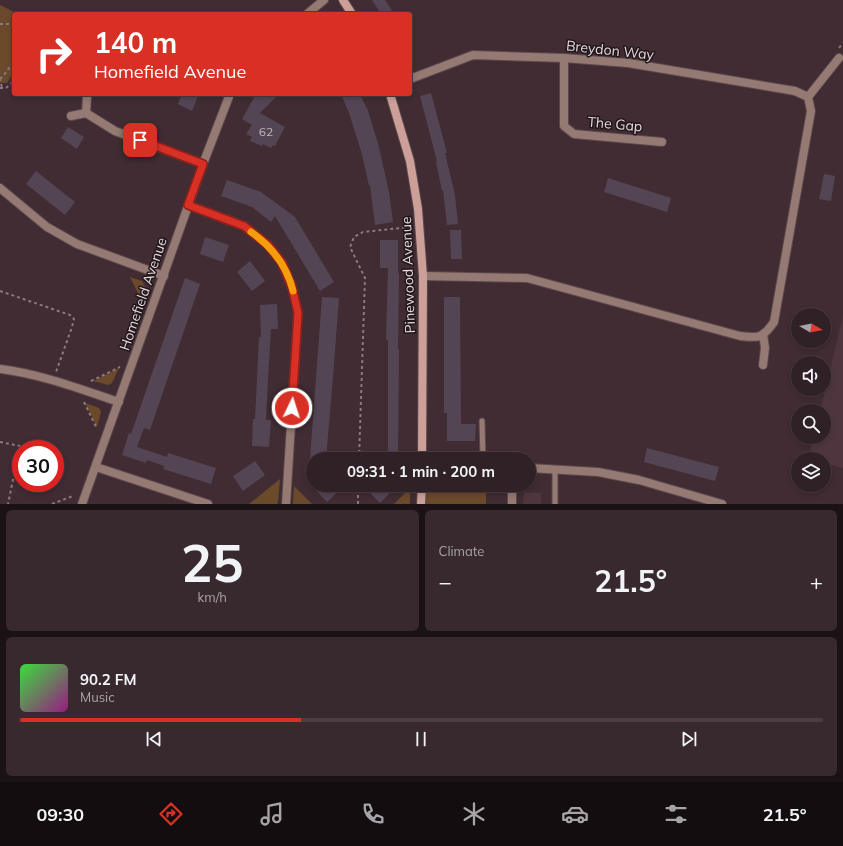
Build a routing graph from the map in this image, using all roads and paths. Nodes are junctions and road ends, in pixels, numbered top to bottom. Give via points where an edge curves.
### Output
1 (324, 0) edge
2 (343, 0) edge
3 (309, 12) edge
4 (351, 12) edge
5 (0, 24) edge
6 (12, 24) edge
7 (843, 43) edge
8 (838, 49) dead end
9 (564, 58) junction
10 (839, 58) dead end
11 (12, 64) edge
12 (0, 78) edge
13 (412, 78) edge
14 (12, 83) edge
15 (1, 88) edge
16 (229, 96) edge
17 (391, 96) edge
18 (808, 96) junction
19 (87, 97) dead end
20 (86, 113) junction
21 (71, 116) dead end
22 (662, 142) dead end
23 (203, 164) junction
24 (0, 188) edge
25 (188, 205) junction
26 (420, 226) junction
27 (164, 276) junction
28 (423, 276) junction
29 (0, 291) edge
30 (763, 334) junction
31 (763, 365) dead end
32 (120, 367) dead end
33 (0, 369) edge
34 (53, 380) junction
35 (91, 381) dead end
36 (84, 402) dead end
37 (119, 402) junction
38 (482, 421) dead end
39 (97, 429) dead end
40 (0, 442) edge
41 (359, 452) edge
42 (422, 452) edge
43 (483, 452) edge
44 (96, 467) junction
45 (536, 468) edge
46 (556, 469) junction
47 (358, 492) edge
48 (422, 492) edge
49 (512, 492) edge
50 (72, 496) dead end
51 (8, 504) edge
52 (52, 504) edge
53 (82, 504) edge
54 (208, 504) edge
55 (286, 504) edge
56 (358, 504) edge
57 (421, 504) edge
58 (512, 504) edge
59 (555, 504) edge
60 (722, 504) edge

1 - 3 street
2 - 4 street
5 - 6 path
7 - 8 path
9 - 13 street, Breydon Way via 473,55
9 - 18 street, Breydon Way via 628,63 795,91
9 - 22 street, The Gap via 564,126 574,134
10 - 18 street
11 - 12 path
12 - 15 path
14 - 15 path via 6,88
16 - 23 street, Homefield Avenue
17 - 26 street, Pinewood Avenue via 410,161
18 - 30 street via 811,111 774,322
19 - 20 street
20 - 21 street
20 - 23 street via 115,131
23 - 25 street, Homefield Avenue
24 - 27 street via 47,227 77,244
25 - 27 street, Homefield Avenue
25 - 55 street via 244,226 268,245 282,263 292,287 298,313
26 - 28 street, Pinewood Avenue
26 - 41 path via 364,232 354,237 350,247 365,278
27 - 37 street, Homefield Avenue
28 - 30 street via 527,278 740,336 757,338
28 - 42 street, Pinewood Avenue
29 - 34 path via 70,315 74,319
30 - 31 street
32 - 35 path
33 - 34 street
34 - 37 street
36 - 39 path
37 - 44 street, Homefield Avenue
38 - 43 lane
40 - 51 path via 20,446
44 - 53 street, Homefield Avenue
44 - 54 street
45 - 46 street
46 - 59 lane
46 - 60 street via 598,472 639,480
47 - 56 path
48 - 57 street
49 - 58 street
50 - 52 path

